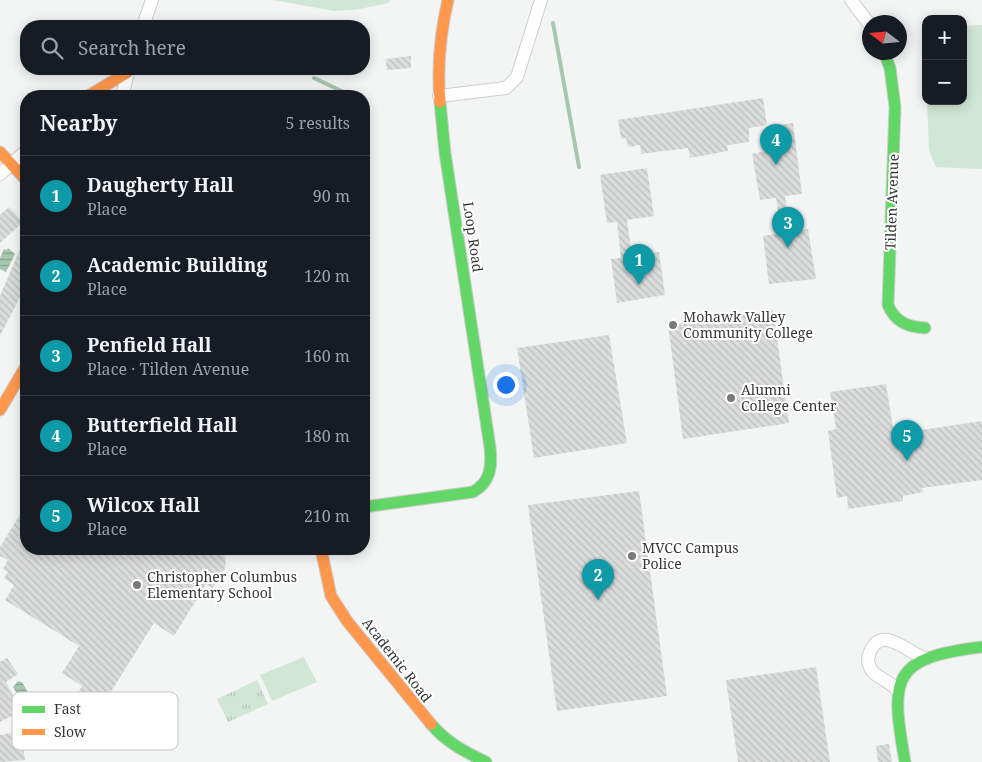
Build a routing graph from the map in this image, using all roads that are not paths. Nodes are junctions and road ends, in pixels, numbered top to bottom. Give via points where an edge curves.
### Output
1 (152, 0) edge
2 (448, 0) edge
3 (541, 0) edge
4 (851, 0) edge
5 (863, 15) edge
6 (145, 20) edge
7 (887, 60) edge
8 (121, 75) edge
9 (128, 75) edge
10 (97, 90) edge
11 (124, 90) edge
12 (439, 96) junction
13 (0, 152) edge
14 (20, 156) edge
15 (11, 164) junction
16 (0, 174) edge
17 (20, 174) edge
18 (925, 328) dead end
19 (20, 376) edge
20 (0, 410) edge
21 (370, 506) edge
22 (322, 555) edge
23 (982, 647) edge
24 (924, 658) junction
25 (897, 690) junction
26 (486, 762) edge
27 (905, 762) edge

1 - 6 street
2 - 12 street, Loop Road via 439,52
3 - 12 street via 513,83 506,88
4 - 5 street
7 - 18 street, Tilden Avenue via 895,107 888,305 898,320 909,326
8 - 10 street
9 - 11 street
12 - 21 street, Loop Road via 491,466 484,486 474,492
13 - 15 street
14 - 15 street
15 - 16 street
15 - 17 street
19 - 20 street
22 - 26 street, Academic Road via 331,596 347,621 439,734 454,746
23 - 24 street
24 - 25 street via 905,674
24 - 25 street via 896,640 884,640 875,645 869,655 870,666
25 - 27 street

